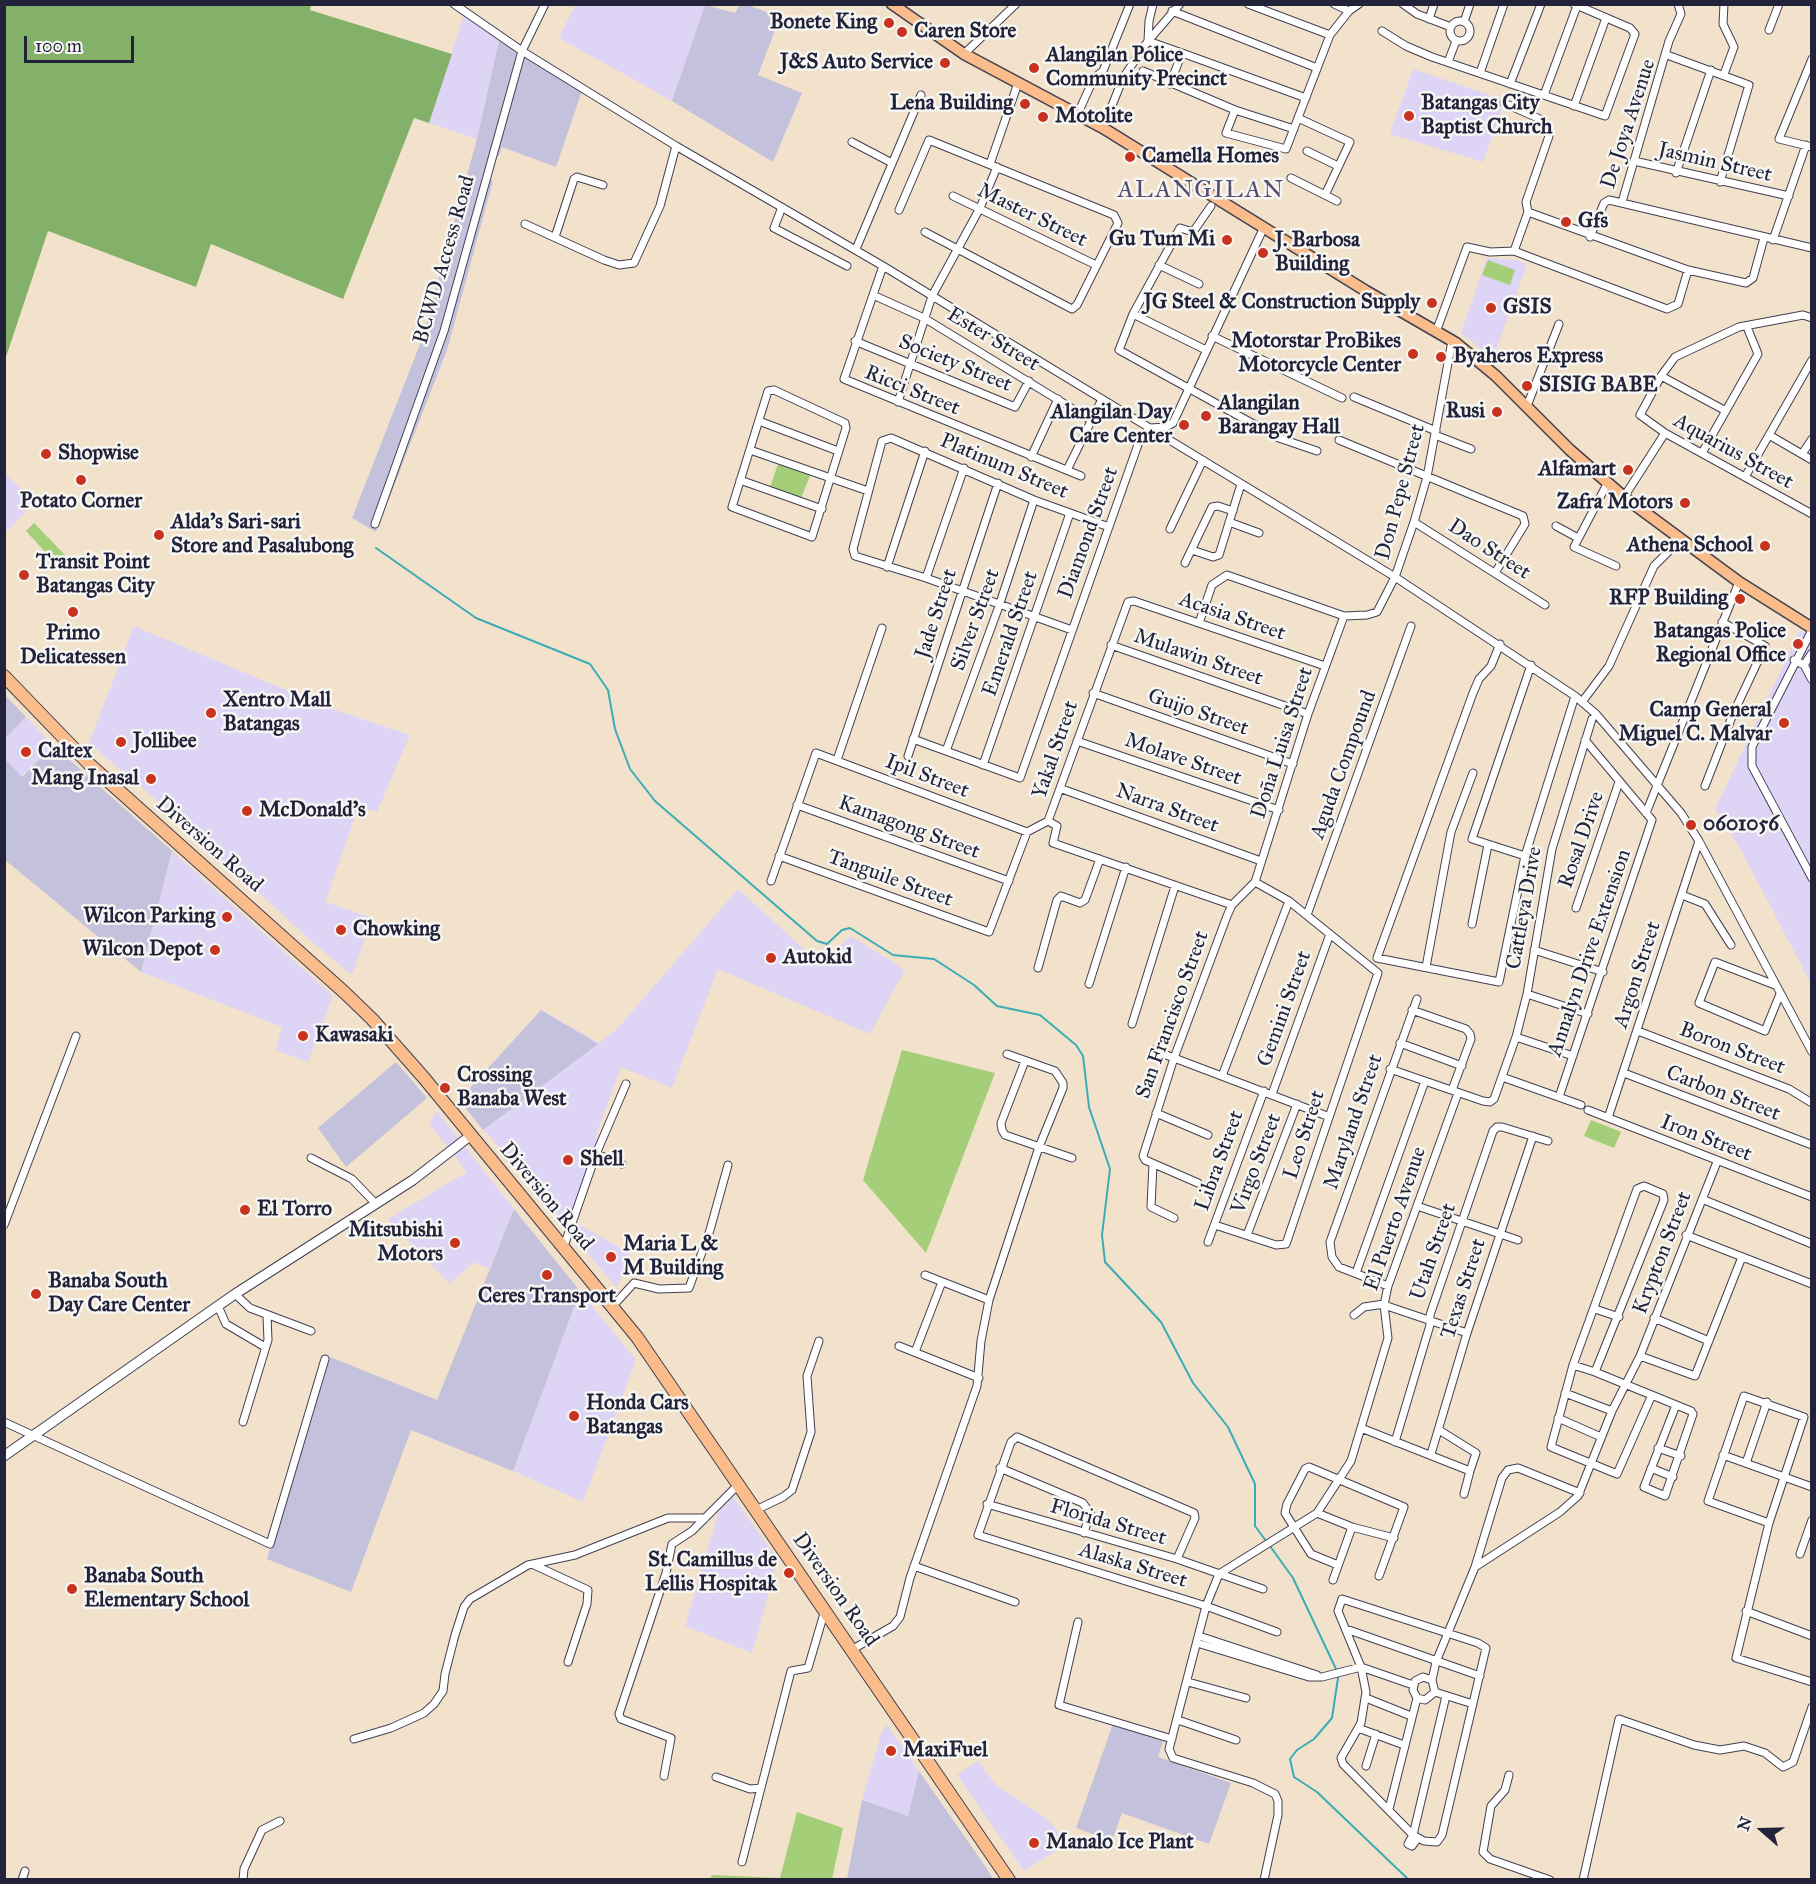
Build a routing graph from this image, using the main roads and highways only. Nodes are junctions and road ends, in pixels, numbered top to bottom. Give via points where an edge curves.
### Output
1 (892, 4) edge
2 (1812, 629) edge
3 (4, 676) edge
4 (1009, 1880) edge

1 - 2 main road via 964,54 1078,113 1214,202 1264,227 1452,341 1485,366 1607,484 1739,582
3 - 4 highway, Diversion Road via 88,763 372,1019 424,1078 637,1337

